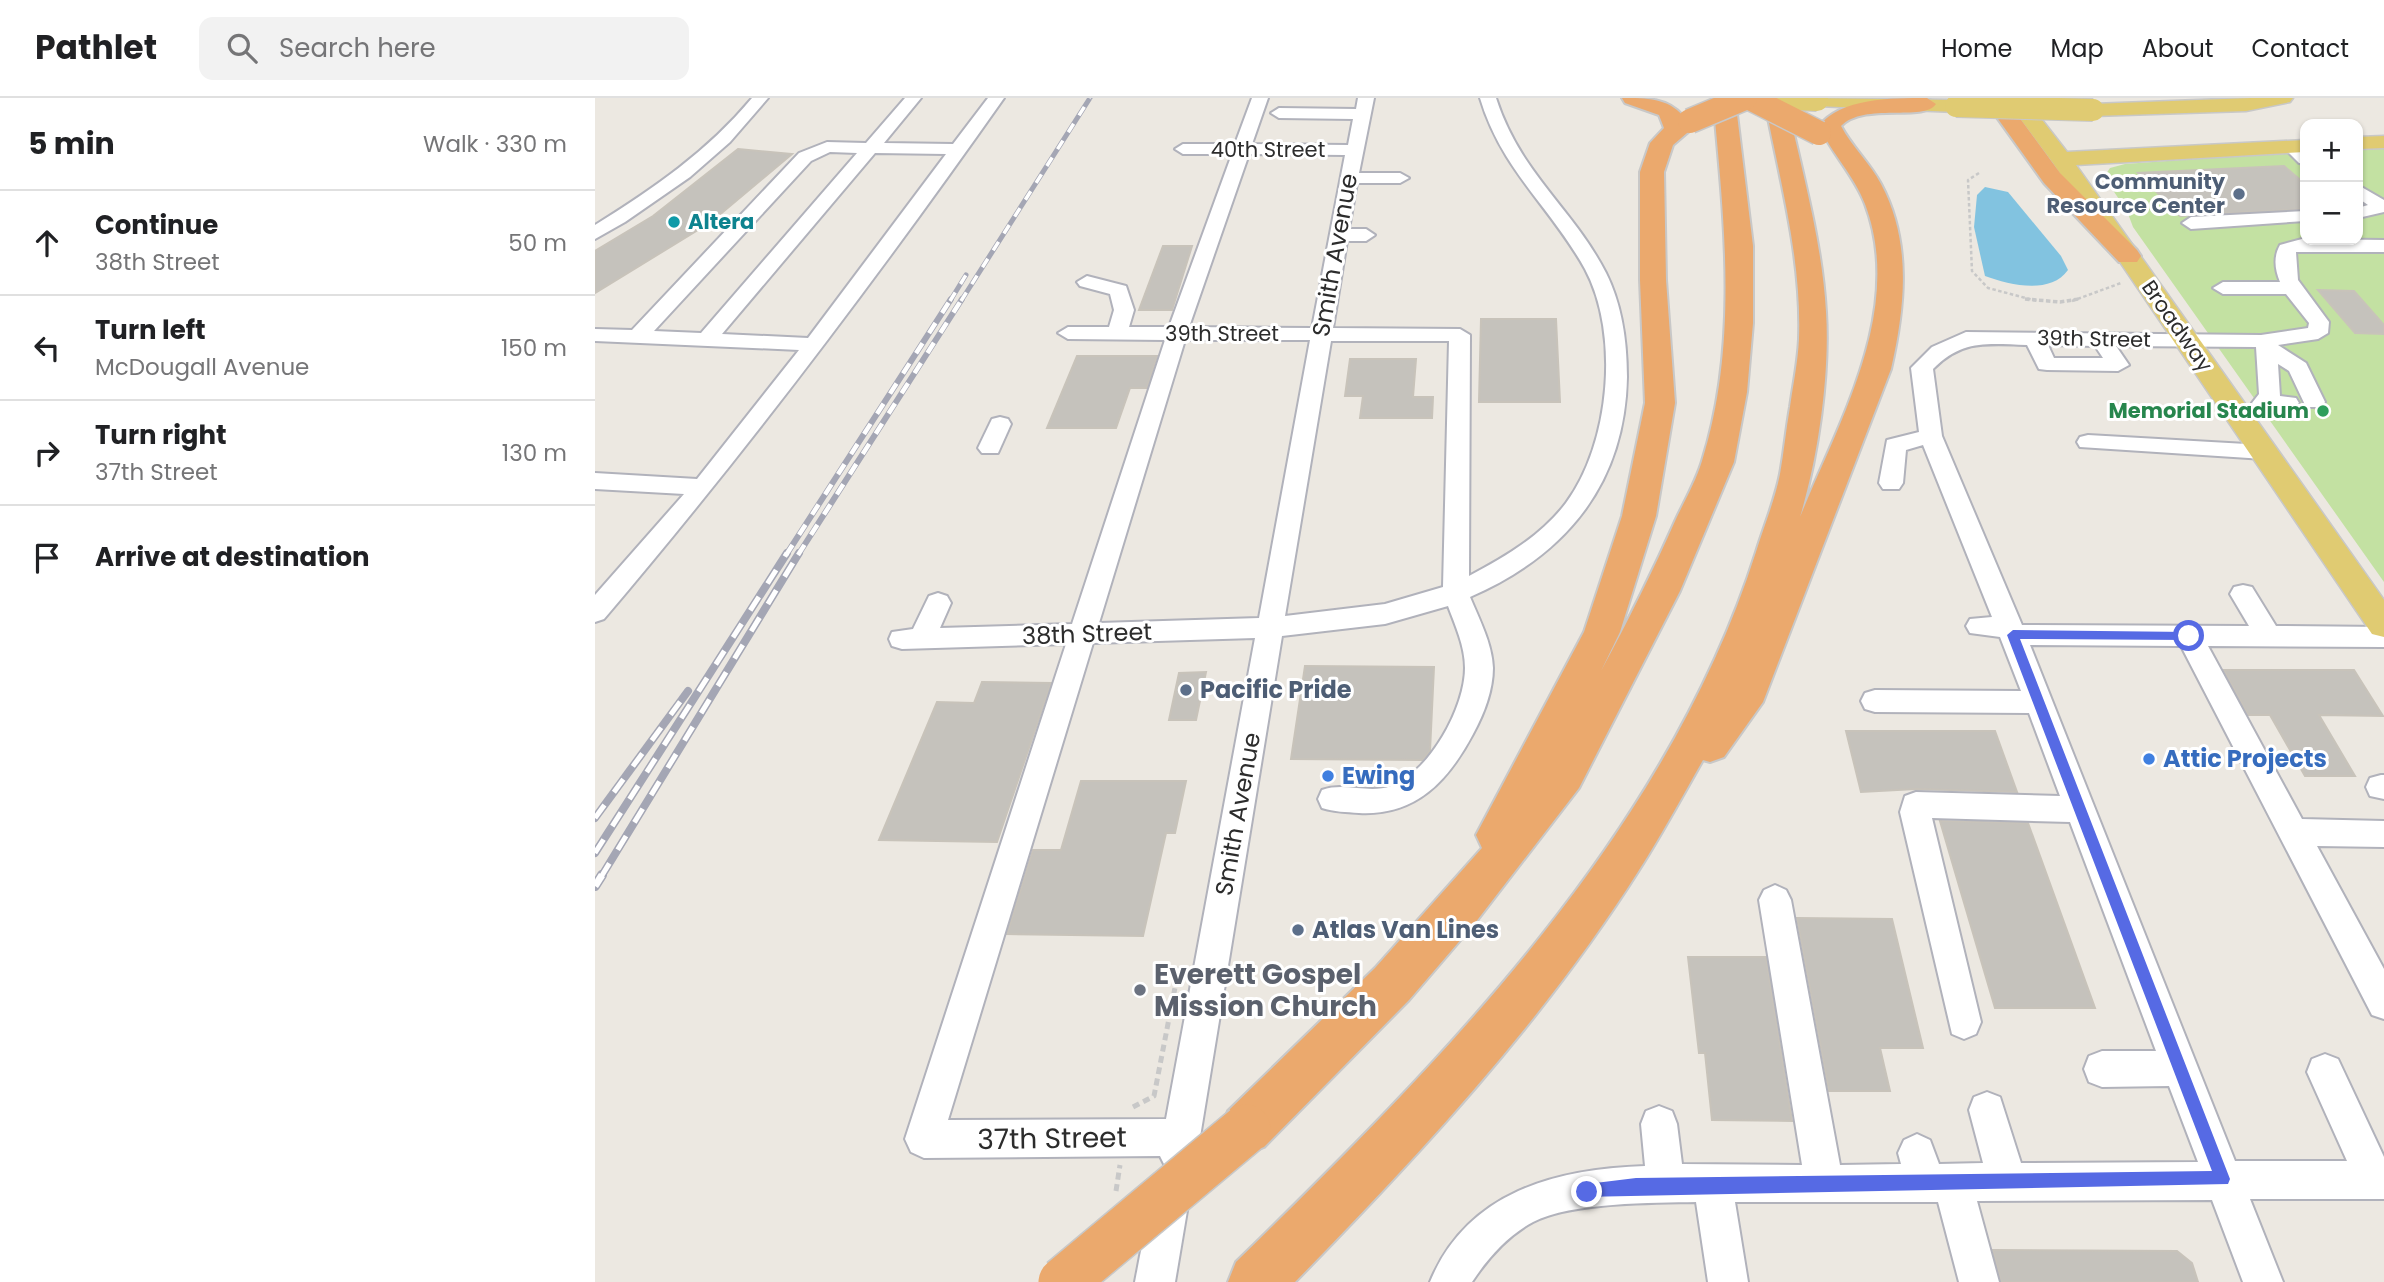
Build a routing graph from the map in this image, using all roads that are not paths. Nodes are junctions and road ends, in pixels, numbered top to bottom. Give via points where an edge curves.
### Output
1 (745, 98) edge
2 (760, 98) edge
3 (913, 98) edge
4 (996, 98) edge
5 (1260, 98) edge
6 (1488, 98) edge
7 (1633, 98) edge
8 (1724, 98) edge
9 (1748, 98) edge
10 (1775, 98) edge
11 (1880, 98) edge
12 (1994, 98) edge
13 (2015, 98) edge
14 (2283, 98) edge
15 (2213, 101) edge
16 (1925, 104) junction
17 (1364, 106) edge
18 (1279, 113) dead end
19 (1683, 125) junction
20 (1829, 138) junction
21 (2384, 142) edge
22 (2363, 143) edge
23 (871, 147) junction
24 (957, 149) junction
25 (1183, 149) dead end
26 (1240, 150) junction
27 (1354, 150) junction
28 (2300, 151) edge
29 (2061, 159) junction
30 (1349, 178) junction
31 (1400, 178) dead end
32 (2363, 194) edge
33 (2363, 212) edge
34 (2300, 216) edge
35 (595, 220) edge
36 (2191, 223) dead end
37 (595, 233) edge
38 (1339, 235) junction
39 (1366, 235) dead end
40 (2384, 246) edge
41 (2135, 266) junction
42 (1087, 282) dead end
43 (2223, 288) dead end
44 (2291, 288) junction
45 (1067, 333) dead end
46 (1117, 333) junction
47 (1177, 333) junction
48 (1321, 334) junction
49 (595, 335) edge
50 (638, 337) junction
51 (2034, 339) junction
52 (706, 340) junction
53 (2102, 340) junction
54 (2187, 340) junction
55 (2264, 343) junction
56 (814, 345) junction
57 (2288, 402) dead end
58 (2314, 402) dead end
59 (2263, 403) junction
60 (2231, 404) junction
61 (1000, 424) dead end
62 (1931, 436) junction
63 (2088, 442) dead end
64 (990, 448) dead end
65 (2264, 452) junction
66 (595, 481) edge
67 (1891, 483) dead end
68 (703, 486) junction
69 (1455, 593) junction
70 (2243, 594) dead end
71 (938, 603) dead end
72 (595, 612) edge
73 (2384, 625) edge
74 (1272, 628) junction
75 (2000, 629) junction
76 (1081, 634) junction
77 (2189, 636) junction
78 (2268, 636) junction
79 (2384, 637) edge
80 (1875, 701) dead end
81 (2039, 702) junction
82 (1663, 796) junction
83 (1333, 799) dead end
84 (2080, 809) junction
85 (2293, 832) junction
86 (2384, 834) edge
87 (1775, 900) dead end
88 (1459, 909) junction
89 (2384, 1003) edge
90 (1964, 1022) dead end
91 (2179, 1068) junction
92 (2102, 1069) dead end
93 (2325, 1072) dead end
94 (1987, 1110) dead end
95 (1659, 1124) dead end
96 (1181, 1137) junction
97 (1931, 1173) junction
98 (2223, 1179) junction
99 (2379, 1180) edge
100 (2007, 1182) junction
101 (1824, 1184) junction
102 (1713, 1185) junction
103 (1666, 1186) junction
104 (1063, 1282) edge
105 (1155, 1282) edge
106 (1256, 1282) edge
107 (1450, 1282) edge
108 (1728, 1282) edge
109 (1979, 1282) edge
110 (2263, 1282) edge

1 - 35 street via 688,159
2 - 37 street via 700,164
3 - 23 street
4 - 24 street
5 - 26 street
6 - 69 street, 38th Street via 1497,128 1515,161 1579,243 1596,276 1610,311 1618,379 1611,433 1595,478 1571,514 1544,544 1499,573
7 - 19 highway via 1661,106
8 - 88 highway via 1741,284 1733,392 1718,462 1662,591 1565,776
9 - 19 highway, bridge
9 - 20 highway, bridge
10 - 16 main road, bridge
10 - 82 highway via 1809,284 1813,340 1798,473 1735,660
11 - 16 highway
12 - 41 highway via 2052,178
13 - 29 main road, Broadway
14 - 15 main road via 2246,105
15 - 16 main road, bridge via 2093,110
16 - 20 highway via 1856,109 1839,115 1830,126
17 - 18 street
17 - 27 street, Smith Avenue
19 - 88 highway via 1658,150 1651,172 1660,403 1639,516 1602,632
20 - 82 highway via 1870,184 1887,237 1891,267 1885,338 1744,702
21 - 22 main road
23 - 24 street
23 - 50 street via 827,147 805,157
23 - 52 street
24 - 56 street
25 - 26 street, 40th Street
26 - 27 street, 40th Street
26 - 47 street
27 - 30 street, Smith Avenue
28 - 29 main road
29 - 41 main road, Broadway
30 - 31 street
30 - 38 street, Smith Avenue
32 - 33 street via 2378,208
34 - 36 street
38 - 39 street
38 - 48 street, Smith Avenue
40 - 44 street, 39th Street via 2302,245 2287,249 2283,263
41 - 54 main road, Broadway
42 - 46 street via 1119,290 1124,310
43 - 44 street
44 - 55 street, 39th Street via 2319,322 2318,332
45 - 46 street, 39th Street
46 - 47 street, 39th Street
47 - 48 street, 39th Street
47 - 76 street
48 - 69 street, 39th Street via 1460,335
48 - 74 street, Smith Avenue
49 - 50 street
50 - 52 street
51 - 53 street, 39th Street
51 - 53 street via 2047,364 2118,365
51 - 62 street, 39th Street via 1966,338 1939,351 1922,368
52 - 56 street
53 - 54 street, 39th Street
54 - 55 street, 39th Street
54 - 60 main road, Broadway
55 - 58 street via 2298,368
55 - 59 street via 2270,395
56 - 68 street
57 - 59 street
59 - 60 street
60 - 65 main road, Broadway
61 - 64 street
62 - 67 street via 1895,444
62 - 75 street
63 - 65 street
65 - 73 main road, Broadway
66 - 68 street
68 - 72 street
69 - 74 street, 38th Street via 1387,614
69 - 83 street via 1479,670 1471,710 1453,745 1421,785 1396,798
70 - 78 street
71 - 76 street, 38th Street via 912,638
74 - 76 street, 38th Street
74 - 96 street, Smith Avenue
75 - 77 street
75 - 81 street
76 - 96 street, 37th Street via 924,1139
77 - 78 street
77 - 85 street
78 - 79 street
80 - 81 street
81 - 84 street
82 - 106 highway via 1588,908 1462,1066 1381,1159
84 - 90 street via 1916,805
84 - 91 street
85 - 86 street
85 - 89 street
87 - 101 street
88 - 104 highway, bridge via 1392,984 1246,1129
91 - 92 street
91 - 98 street
93 - 99 street
94 - 100 street
95 - 103 street
96 - 105 street, Smith Avenue
97 - 100 street
97 - 101 street
97 - 109 street
98 - 99 street
98 - 100 street
98 - 110 street
101 - 102 street
102 - 103 street
102 - 108 street
103 - 107 street via 1537,1201 1502,1218 1470,1247

